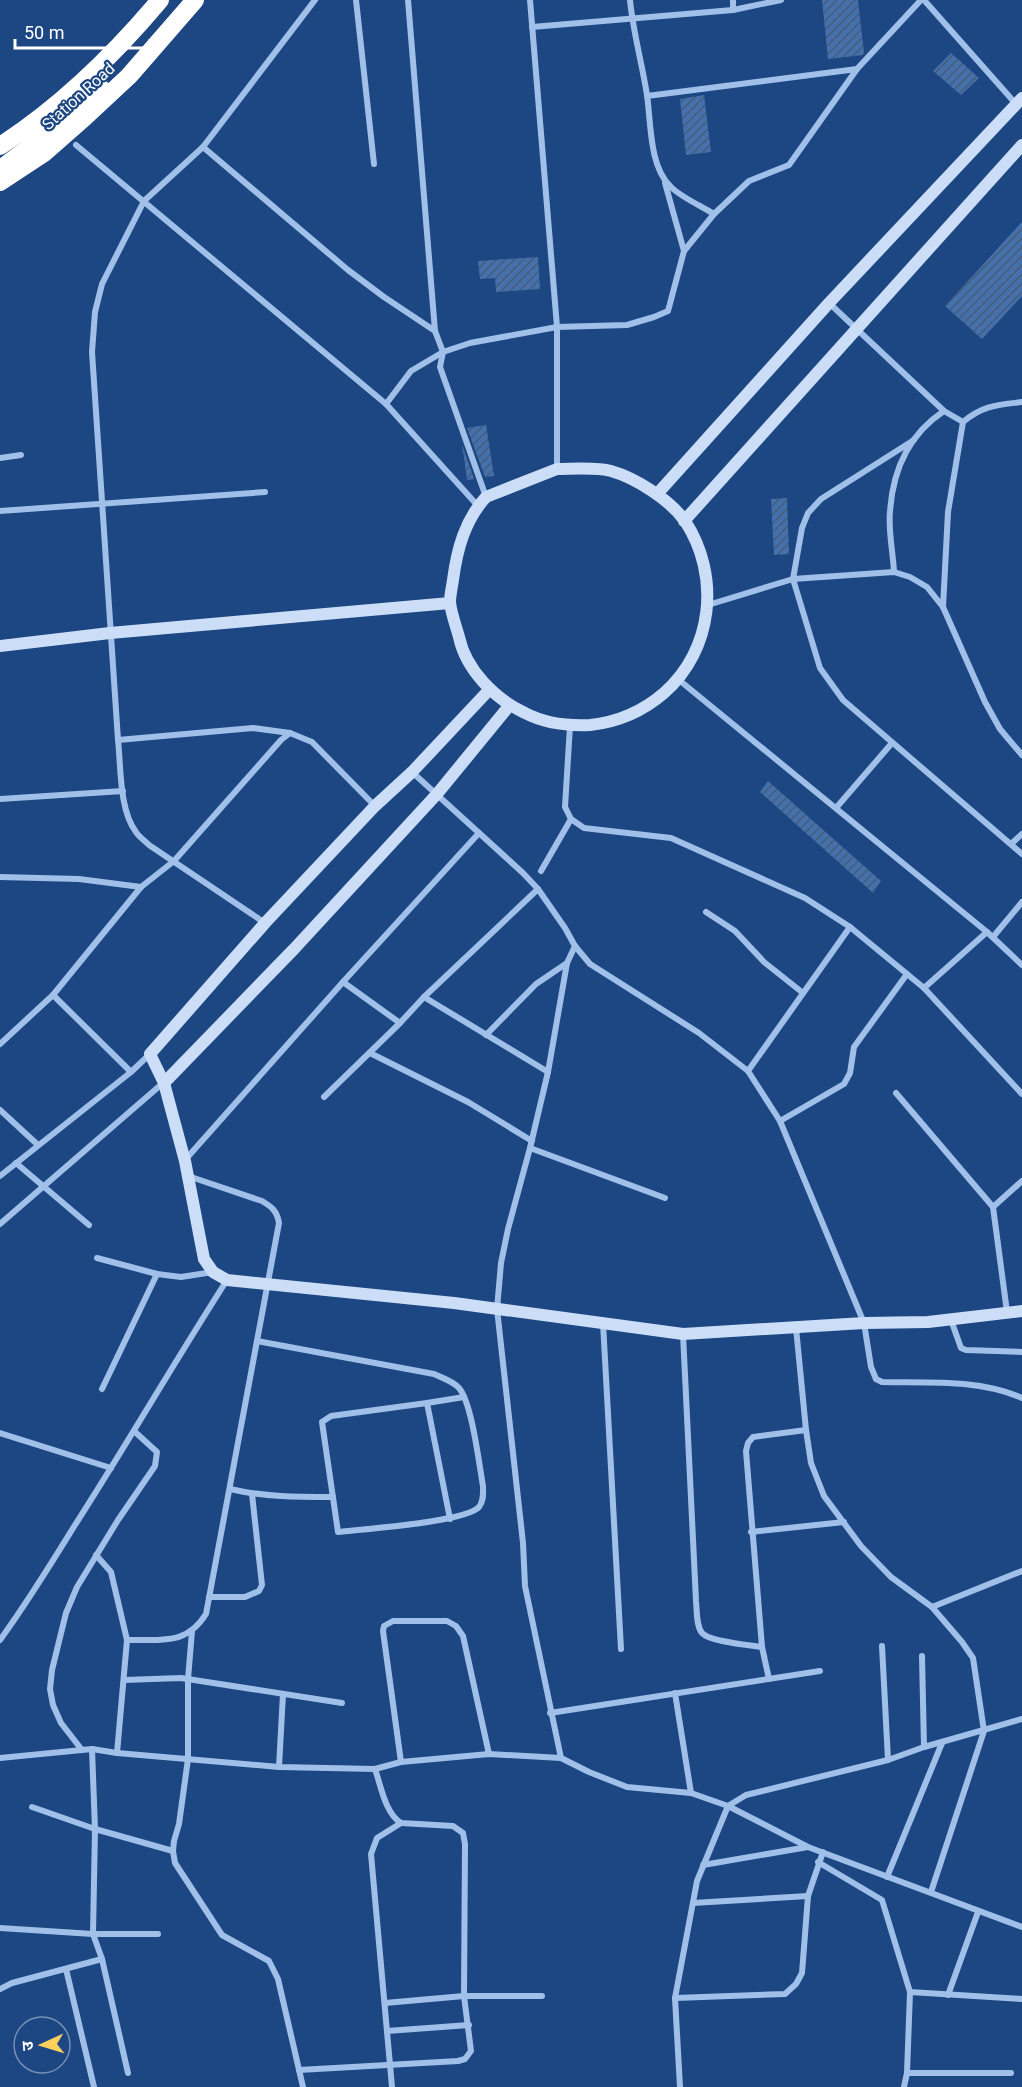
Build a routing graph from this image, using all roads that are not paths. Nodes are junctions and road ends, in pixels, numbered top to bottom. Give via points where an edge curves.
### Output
1 (160, 0) edge
2 (195, 0) edge
3 (315, 0) edge
4 (356, 0) edge
5 (408, 0) edge
6 (530, 0) edge
7 (630, 0) edge
8 (733, 0) edge
9 (781, 0) edge
10 (922, 0) edge
11 (733, 10) junction
12 (146, 17) junction
13 (632, 20) junction
14 (532, 27) junction
15 (165, 35) junction
16 (131, 54) junction
17 (857, 69) junction
18 (647, 96) junction
19 (1019, 101) edge
20 (76, 145) dead end
21 (1022, 145) edge
22 (0, 146) edge
23 (203, 147) junction
24 (0, 157) edge
25 (374, 164) dead end
26 (0, 169) edge
27 (662, 173) junction
28 (0, 182) edge
29 (144, 201) junction
30 (714, 214) junction
31 (684, 251) junction
32 (829, 303) junction
33 (557, 327) junction
34 (857, 329) junction
35 (435, 331) junction
36 (443, 352) junction
37 (1022, 402) edge
38 (386, 404) junction
39 (944, 411) junction
40 (963, 422) junction
41 (914, 440) junction
42 (21, 455) dead end
43 (0, 458) edge
44 (557, 469) junction
45 (265, 492) dead end
46 (658, 493) junction
47 (482, 501) junction
48 (103, 504) junction
49 (0, 511) edge
50 (684, 521) junction
51 (894, 572) junction
52 (793, 579) junction
53 (450, 603) junction
54 (708, 605) junction
55 (944, 607) junction
56 (110, 633) junction
57 (0, 646) edge
58 (679, 680) junction
59 (489, 690) junction
60 (509, 706) junction
61 (570, 726) junction
62 (290, 733) junction
63 (118, 740) junction
64 (892, 742) junction
65 (1022, 755) edge
66 (412, 772) junction
67 (123, 791) junction
68 (437, 794) junction
69 (0, 799) edge
70 (375, 806) junction
71 (836, 808) junction
72 (571, 819) junction
73 (479, 833) junction
74 (1022, 834) edge
75 (1011, 844) junction
76 (1022, 854) edge
77 (174, 861) junction
78 (541, 871) dead end
79 (0, 877) edge
80 (141, 887) junction
81 (538, 889) junction
82 (1022, 902) edge
83 (706, 912) dead end
84 (265, 923) junction
85 (850, 927) junction
86 (987, 932) junction
87 (993, 937) junction
88 (575, 946) junction
89 (567, 963) junction
90 (1022, 965) edge
91 (907, 974) junction
92 (343, 982) junction
93 (924, 988) junction
94 (803, 993) junction
95 (53, 995) junction
96 (424, 997) junction
97 (400, 1023) junction
98 (486, 1035) junction
99 (0, 1044) edge
100 (370, 1053) junction
101 (150, 1054) junction
102 (548, 1071) junction
103 (748, 1071) junction
104 (131, 1072) junction
105 (164, 1083) junction
106 (896, 1093) dead end
107 (1022, 1094) edge
108 (324, 1097) dead end
109 (0, 1110) edge
110 (780, 1121) junction
111 (531, 1144) junction
112 (38, 1145) junction
113 (185, 1161) junction
114 (16, 1162) junction
115 (0, 1176) edge
116 (188, 1176) junction
117 (1022, 1181) edge
118 (44, 1186) junction
119 (665, 1198) dead end
120 (993, 1207) junction
121 (0, 1224) edge
122 (88, 1225) dead end
123 (97, 1258) dead end
124 (213, 1272) junction
125 (157, 1274) junction
126 (227, 1280) junction
127 (268, 1284) junction
128 (496, 1308) junction
129 (1022, 1311) edge
130 (1007, 1313) junction
131 (951, 1320) junction
132 (603, 1323) junction
133 (864, 1323) junction
134 (796, 1328) junction
135 (683, 1334) junction
136 (257, 1341) junction
137 (1022, 1352) edge
138 (102, 1389) dead end
139 (464, 1397) junction
140 (1022, 1398) edge
141 (427, 1403) junction
142 (806, 1430) junction
143 (134, 1431) junction
144 (0, 1433) edge
145 (111, 1468) junction
146 (230, 1489) junction
147 (252, 1494) junction
148 (333, 1497) junction
149 (450, 1518) junction
150 (844, 1522) junction
151 (751, 1532) junction
152 (96, 1555) junction
153 (1022, 1570) edge
154 (210, 1597) junction
155 (932, 1607) junction
156 (192, 1631) junction
157 (0, 1640) edge
158 (127, 1640) junction
159 (882, 1646) dead end
160 (762, 1647) junction
161 (621, 1649) dead end
162 (922, 1656) dead end
163 (820, 1671) dead end
164 (188, 1679) junction
165 (770, 1679) junction
166 (124, 1680) junction
167 (675, 1693) junction
168 (283, 1694) junction
169 (342, 1703) dead end
170 (550, 1713) junction
171 (1022, 1719) edge
172 (984, 1731) junction
173 (942, 1743) junction
174 (924, 1748) junction
175 (92, 1749) junction
176 (82, 1750) junction
177 (117, 1753) junction
178 (489, 1754) junction
179 (0, 1758) edge
180 (561, 1758) junction
181 (188, 1759) junction
182 (888, 1760) junction
183 (401, 1762) junction
184 (279, 1767) junction
185 (375, 1768) junction
186 (691, 1793) junction
187 (728, 1806) junction
188 (32, 1807) dead end
189 (401, 1822) junction
190 (95, 1829) junction
191 (808, 1847) junction
192 (173, 1851) junction
193 (823, 1851) junction
194 (818, 1862) junction
195 (703, 1865) junction
196 (887, 1877) junction
197 (931, 1892) junction
198 (808, 1896) junction
199 (693, 1903) junction
200 (978, 1912) junction
201 (1022, 1927) edge
202 (0, 1928) edge
203 (93, 1934) junction
204 (158, 1934) dead end
205 (102, 1959) junction
206 (66, 1969) junction
207 (0, 1989) edge
208 (910, 1992) junction
209 (948, 1995) junction
210 (464, 1996) junction
211 (542, 1996) dead end
212 (675, 1998) junction
213 (1022, 1999) edge
214 (386, 2003) junction
215 (469, 2025) junction
216 (387, 2031) junction
217 (391, 2065) junction
218 (299, 2070) junction
219 (128, 2073) dead end
220 (907, 2073) junction
221 (1011, 2073) dead end
222 (94, 2087) edge
223 (303, 2087) edge
224 (392, 2087) edge
225 (680, 2087) edge
226 (904, 2087) edge

1 - 12 highway, Station Road
2 - 15 highway, Station Road
3 - 23 street
4 - 25 street
5 - 35 street
6 - 14 street
7 - 13 street
8 - 11 street
9 - 11 street
10 - 17 street
10 - 19 street
11 - 13 street
12 - 16 highway
12 - 22 highway, Station Road via 74,90
13 - 14 street
13 - 18 street
14 - 33 street
15 - 16 highway
15 - 28 highway, Station Road via 85,117 44,153
16 - 24 highway
16 - 26 highway via 35,143
17 - 18 street
17 - 30 street via 789,165 749,181
18 - 27 street via 649,128
19 - 32 street
20 - 29 street
21 - 34 street
23 - 29 street
23 - 35 street via 348,270
27 - 30 street via 670,187
27 - 31 street
29 - 38 street
29 - 48 street via 102,284 95,312 92,352
30 - 31 street
31 - 33 street via 668,311 627,325
32 - 34 street
32 - 46 street
33 - 36 street
33 - 44 street
34 - 39 street
34 - 50 street
35 - 36 street
36 - 38 street via 411,370
36 - 47 street via 440,367
37 - 40 street via 976,411
38 - 47 street
39 - 40 street
39 - 41 street via 926,423
40 - 55 street via 948,512
41 - 51 street via 903,457 892,495
41 - 52 street via 821,499 808,513
42 - 43 street
44 - 46 street via 610,470
44 - 47 street
45 - 48 street
46 - 50 street
47 - 53 street via 463,534
48 - 49 street
48 - 56 street
50 - 54 street via 704,561
51 - 52 street
51 - 55 street via 927,587
52 - 54 street
52 - 64 street via 820,668 843,700
53 - 56 street
53 - 59 street via 462,650
54 - 58 street via 704,632
55 - 65 street via 985,702 1000,729
56 - 57 street
56 - 63 street
58 - 61 street via 648,707 611,723
58 - 71 street
59 - 60 street
59 - 66 street
60 - 61 street via 538,720
60 - 68 street
61 - 72 street via 566,807
62 - 63 street via 253,728
62 - 70 street via 312,742
62 - 77 street
63 - 67 street
64 - 71 street
64 - 75 street
66 - 68 street
66 - 70 street
67 - 69 street
67 - 77 street via 135,831
68 - 73 street
68 - 105 street
70 - 84 street
71 - 86 street
72 - 78 street
72 - 85 street via 584,828 671,838 805,898
73 - 81 street
73 - 92 street
74 - 75 street
75 - 76 street
77 - 80 street
77 - 84 street
79 - 80 street via 79,879
80 - 95 street
81 - 88 street
81 - 96 street
82 - 87 street
83 - 94 street via 735,931 764,962
84 - 101 street
85 - 91 street
85 - 94 street
86 - 87 street
86 - 93 street
87 - 90 street
88 - 89 street
88 - 103 street via 590,964 699,1033
89 - 98 street via 536,984
89 - 102 street
91 - 93 street
91 - 110 street via 854,1047 844,1084
92 - 97 street
92 - 113 street
93 - 107 street
94 - 103 street
95 - 99 street
95 - 104 street
96 - 97 street
96 - 98 street
97 - 100 street
98 - 102 street
100 - 108 street
100 - 111 street via 468,1102
101 - 104 street
101 - 105 street
102 - 111 street
103 - 110 street
104 - 112 street
105 - 113 street
105 - 118 street
106 - 120 street
109 - 112 street
110 - 133 street
111 - 119 street
111 - 128 street via 508,1229
112 - 114 street
113 - 116 street
114 - 115 street
114 - 118 street
116 - 124 street via 202,1252
116 - 127 street via 272,1207 279,1223
117 - 120 street
118 - 121 street
118 - 122 street
120 - 130 street
123 - 125 street
124 - 125 street via 182,1277
124 - 126 street
125 - 138 street
126 - 127 street
126 - 143 street
127 - 128 street
127 - 136 street
128 - 132 street
128 - 170 street via 525,1586
129 - 130 street
130 - 131 street
131 - 133 street
131 - 137 street via 961,1348
132 - 135 street
132 - 161 street
133 - 134 street
133 - 140 street via 871,1367 876,1379 882,1382 968,1384
134 - 135 street
134 - 142 street
135 - 160 street via 699,1624 702,1633 711,1638
136 - 139 street via 434,1374 459,1388
136 - 146 street
139 - 141 street
139 - 149 street via 484,1496 473,1512
141 - 148 street via 326,1418 322,1422
141 - 149 street
142 - 150 street via 811,1462 824,1496
142 - 151 street via 753,1437 748,1443
143 - 145 street
143 - 152 street via 157,1452 155,1466
144 - 145 street
145 - 157 street
146 - 147 street
146 - 154 street
147 - 148 street
147 - 154 street via 262,1585 259,1591 245,1597
148 - 149 street via 338,1532
150 - 151 street
150 - 155 street via 891,1577
151 - 160 street
152 - 158 street via 111,1572
152 - 176 street via 66,1613 50,1689 61,1723
153 - 155 street
154 - 156 street via 207,1614
155 - 172 street via 973,1658
156 - 158 street via 181,1638
156 - 164 street
158 - 166 street
159 - 182 street
160 - 165 street
162 - 174 street
163 - 165 street
164 - 166 street
164 - 168 street
164 - 181 street
165 - 167 street
166 - 177 street
167 - 170 street
167 - 186 street
168 - 169 street
168 - 184 street
170 - 180 street
171 - 172 street
172 - 173 street
172 - 197 street
173 - 174 street
173 - 196 street
174 - 182 street
175 - 176 street
175 - 177 street
175 - 190 street
176 - 179 street
177 - 181 street
178 - 180 street
178 - 183 street
178 - 183 street via 463,1636 456,1626 447,1622 393,1621 382,1631
180 - 186 street via 627,1787
181 - 184 street
181 - 192 street
182 - 187 street via 746,1795
183 - 185 street
184 - 185 street
185 - 189 street via 390,1810
186 - 187 street
187 - 191 street
187 - 195 street
188 - 190 street
189 - 210 street via 453,1826 462,1833
189 - 214 street via 377,1838 371,1854
190 - 192 street
190 - 203 street
191 - 193 street
191 - 195 street
192 - 218 street via 175,1863 215,1927 222,1935 269,1961 278,1979
193 - 194 street
193 - 196 street
194 - 198 street
194 - 208 street via 882,1900
195 - 199 street
196 - 197 street
197 - 200 street
198 - 199 street
198 - 212 street via 802,1973 785,1994
199 - 212 street
200 - 201 street
200 - 209 street
202 - 203 street
203 - 204 street
203 - 205 street
205 - 206 street
205 - 219 street
206 - 207 street
206 - 222 street
208 - 209 street
208 - 220 street
209 - 213 street
210 - 211 street
210 - 214 street
210 - 215 street
212 - 225 street
214 - 216 street
215 - 216 street
215 - 217 street via 471,2050 465,2059
216 - 217 street
217 - 218 street
217 - 224 street
218 - 223 street
220 - 221 street
220 - 226 street

